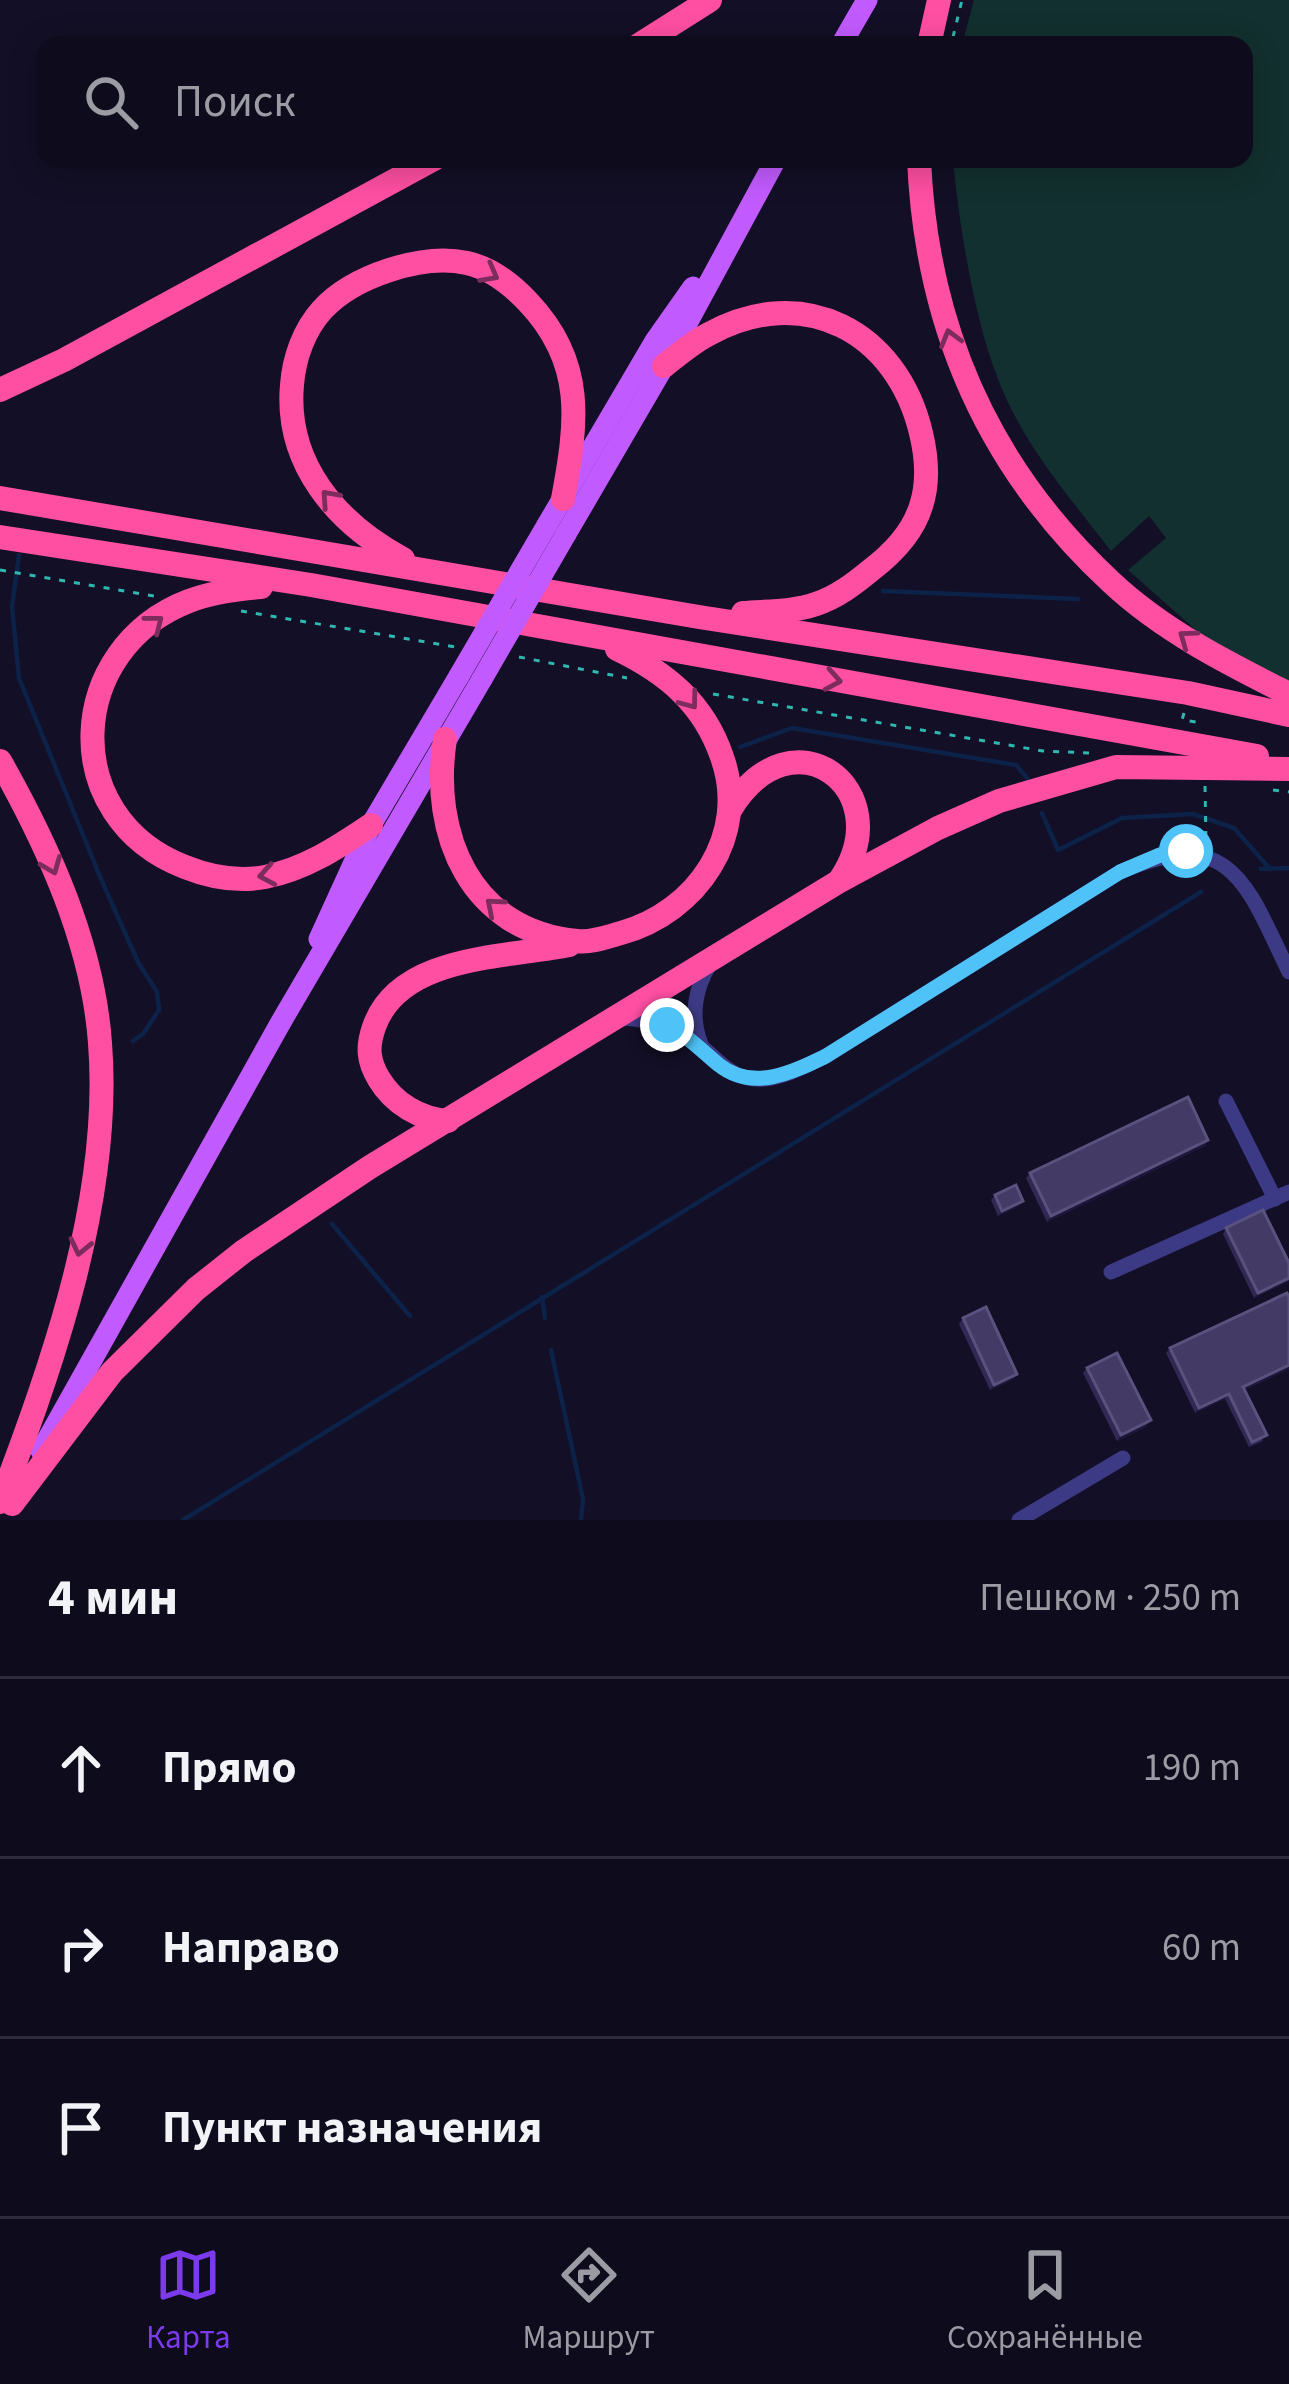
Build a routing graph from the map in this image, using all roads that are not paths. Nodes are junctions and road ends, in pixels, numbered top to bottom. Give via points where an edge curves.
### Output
1 (710, 0) edge
2 (866, 0) edge
3 (939, 0) edge
4 (653, 36) edge
5 (846, 36) edge
6 (931, 36) edge
7 (417, 168) edge
8 (771, 168) edge
9 (919, 168) edge
10 (751, 202) junction
11 (664, 366) junction
12 (0, 390) edge
13 (0, 498) edge
14 (562, 499) junction
15 (556, 530) junction
16 (0, 537) edge
17 (420, 568) junction
18 (311, 585) junction
19 (699, 617) junction
20 (594, 638) junction
21 (470, 678) junction
22 (1289, 694) edge
23 (1289, 715) edge
24 (446, 739) junction
25 (0, 761) edge
26 (1289, 766) edge
27 (730, 810) junction
28 (371, 825) junction
29 (838, 882) junction
30 (580, 942) junction
31 (717, 954) junction
32 (1289, 972) edge
33 (618, 1018) junction
34 (281, 1022) junction
35 (702, 1046) junction
36 (1226, 1101) dead end
37 (448, 1121) junction
38 (1282, 1195) edge
39 (1111, 1272) dead end
40 (1123, 1459) dead end
41 (5, 1509) edge
42 (1019, 1520) edge

1 - 4 highway
2 - 5 main road
3 - 6 highway
7 - 12 highway
8 - 10 main road
22 -> 9 highway via 1207,652 1113,584 1033,495 957,363 931,268
10 - 11 main road
10 - 14 main road
11 - 15 main road
11 - 19 highway via 739,322 777,314 832,320 889,365 916,416 926,460 910,530 844,590 800,608
13 - 17 highway
14 - 15 main road
17 -> 14 highway via 371,542 337,508 292,434 294,364 305,335 323,309 374,277 436,260 469,263 503,280 547,323 563,350 575,406
15 - 21 main road, bridge
16 - 18 highway
17 - 19 highway
18 - 20 highway
28 -> 18 highway via 287,872 208,875 136,839 98,780 96,703 140,634 186,602
19 - 23 highway
20 -> 26 highway
20 -> 27 highway via 682,688 717,742
21 - 24 main road
21 - 28 main road
30 -> 24 highway via 511,921 474,888 441,806
24 - 34 main road
25 -> 41 highway via 35,823 87,972 100,1040 101,1122 62,1324
26 - 29 highway via 1116,767 999,801
27 - 29 highway via 743,788 774,765 828,771 854,801 860,824 853,861
27 - 30 highway via 721,852 675,908 651,923
28 - 34 main road
29 - 31 highway
30 - 37 highway via 436,969 391,996 369,1040 372,1066 410,1111
31 - 33 highway
31 - 35 street via 695,1001
32 - 35 street via 1246,886 1208,856 1186,851 1120,872 793,1072 742,1077
33 - 35 street via 667,1025
33 - 37 highway
34 - 41 main road
36 - 38 street
37 - 41 highway via 196,1289 112,1372
38 - 39 street
40 - 42 street

